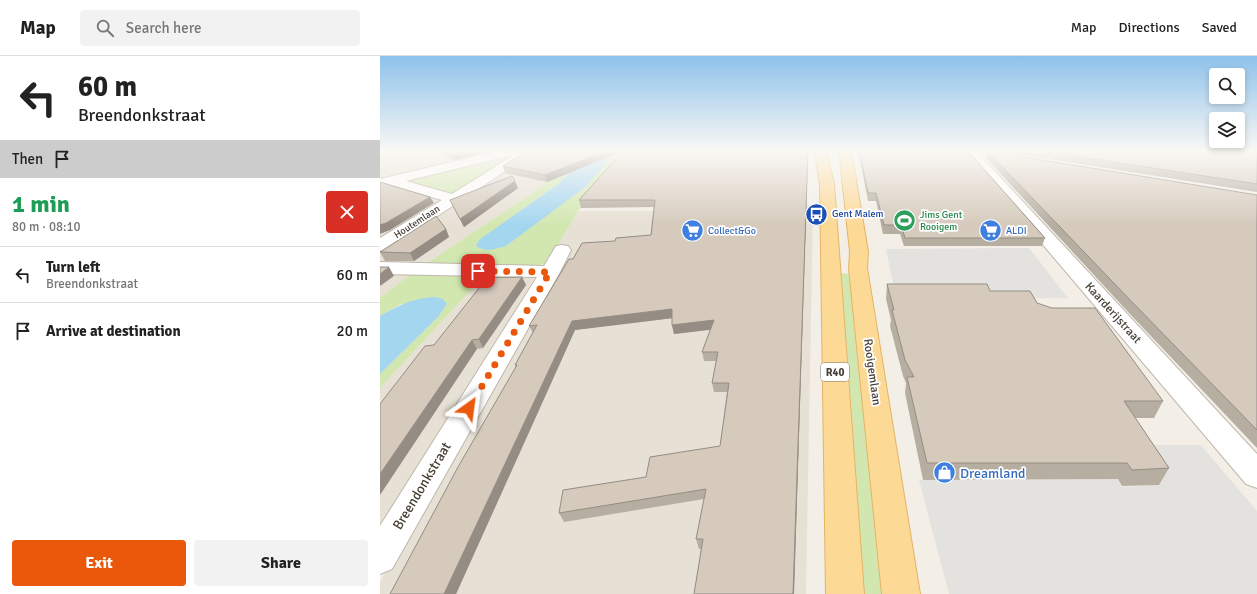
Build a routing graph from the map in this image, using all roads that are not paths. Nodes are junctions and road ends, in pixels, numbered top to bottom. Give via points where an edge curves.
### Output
1 (410, 175) edge
2 (491, 175) edge
3 (825, 175) edge
4 (848, 175) edge
5 (994, 175) edge
6 (385, 181) edge
7 (454, 198) junction
8 (380, 246) edge
9 (562, 250) dead end
10 (380, 268) edge
11 (550, 272) junction
12 (1257, 475) edge
13 (380, 557) edge
14 (845, 594) edge
15 (901, 594) edge

1 - 6 street
2 - 7 street, Houtemlaan
3 - 14 main road, R40
4 - 15 main road, Rooigemlaan via 859,252 858,268
5 - 12 street, Kaarderijstraat
6 - 7 street
7 - 8 street, Houtemlaan
9 - 11 street, Breendonkstraat
10 - 11 street
11 - 13 street, Breendonkstraat

